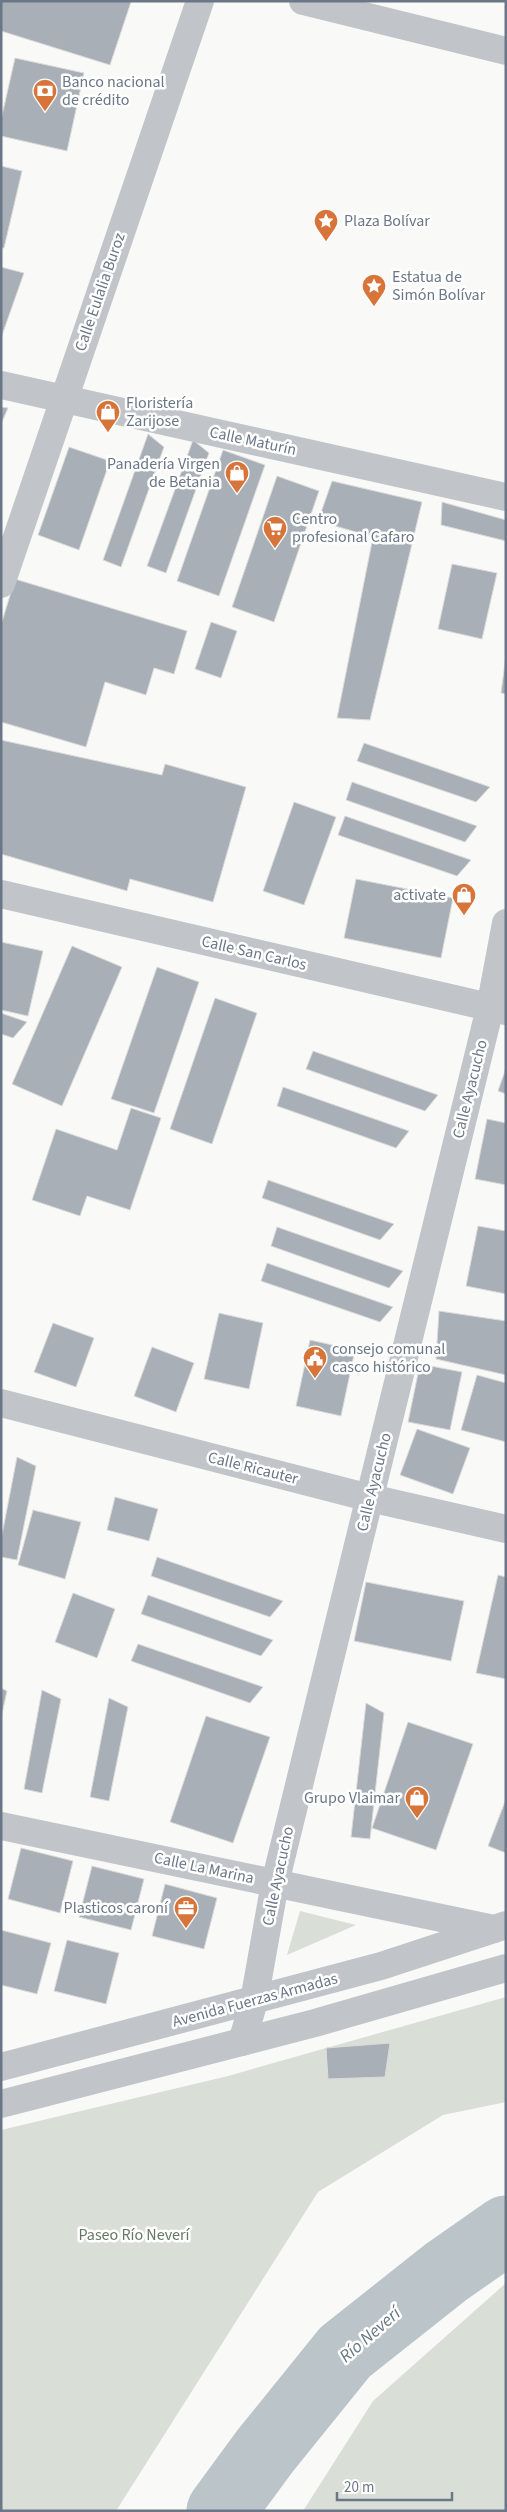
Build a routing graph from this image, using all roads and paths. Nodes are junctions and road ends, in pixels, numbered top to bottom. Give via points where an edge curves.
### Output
1 (200, 1) edge
2 (303, 1) edge
3 (506, 51) edge
4 (1, 385) edge
5 (64, 399) junction
6 (506, 496) edge
7 (1, 584) edge
8 (1, 894) edge
9 (506, 923) edge
10 (498, 1010) edge
11 (1, 1403) edge
12 (370, 1498) junction
13 (506, 1529) edge
14 (1, 1826) edge
15 (275, 1883) junction
16 (500, 1927) edge
17 (506, 1968) edge
18 (254, 2001) junction
19 (242, 2042) junction
20 (1, 2067) edge
21 (1, 2104) edge

1 - 5 street, Calle Eulalia Buroz
2 - 3 street
4 - 5 street, Calle Maturín
5 - 6 street, Calle Maturín
5 - 7 street, Calle Eulalia Buroz
8 - 10 street, Calle San Carlos
9 - 10 street, Calle Ayacucho
10 - 12 street, Calle Ayacucho
11 - 12 street, Calle Ricauter
12 - 13 street, Calle Ricauter
12 - 15 street, Calle Ayacucho
14 - 15 street, Calle La Marina
15 - 16 street, Calle La Marina
15 - 18 street, Calle Ayacucho
16 - 18 street, Avenida Fuerzas Armadas via 381,1966
17 - 19 street
18 - 19 street, Calle Ayacucho
18 - 20 street, Avenida Fuerzas Armadas
19 - 21 street

